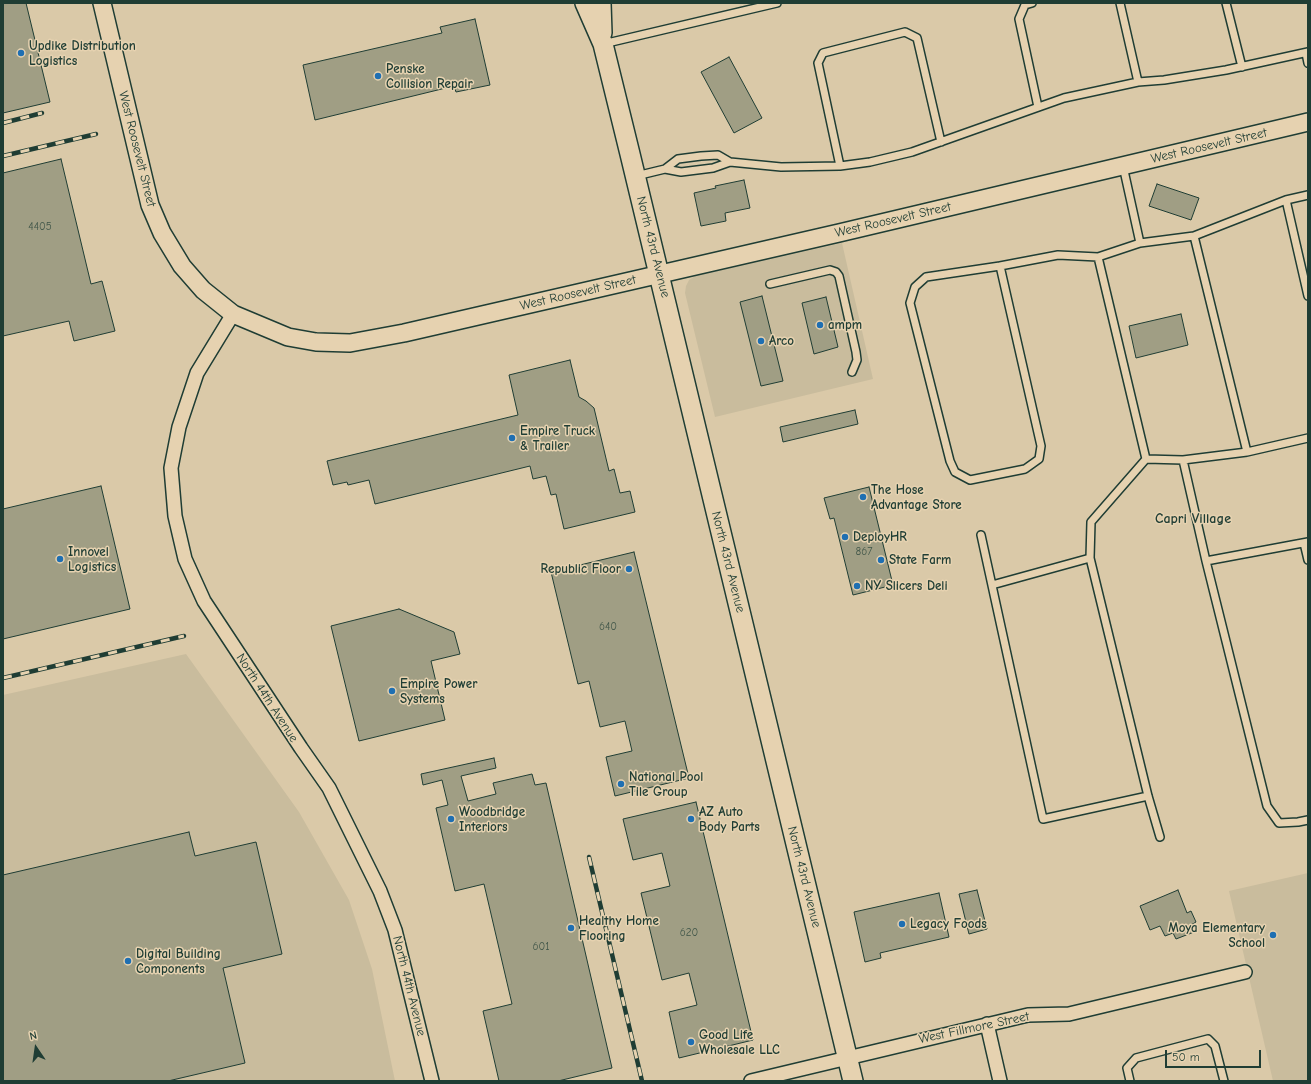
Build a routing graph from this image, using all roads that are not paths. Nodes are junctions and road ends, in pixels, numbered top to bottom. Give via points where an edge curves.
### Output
1 (102, 3) edge
2 (585, 3) edge
3 (601, 3) edge
4 (777, 3) edge
5 (1032, 3) edge
6 (1120, 3) edge
7 (1226, 3) edge
8 (602, 44) junction
9 (1307, 52) edge
10 (1308, 63) edge
11 (1242, 67) junction
12 (1138, 82) junction
13 (1038, 106) junction
14 (1308, 122) edge
15 (941, 142) junction
16 (730, 162) junction
17 (840, 166) junction
18 (1122, 166) junction
19 (665, 169) junction
20 (636, 176) junction
21 (1308, 195) edge
22 (1286, 200) junction
23 (1194, 236) junction
24 (1140, 243) junction
25 (1098, 256) junction
26 (1000, 266) junction
27 (660, 275) junction
28 (770, 284) dead end
29 (1308, 296) edge
30 (233, 314) junction
31 (852, 372) dead end
32 (1308, 438) edge
33 (1247, 452) junction
34 (1146, 459) junction
35 (1183, 460) junction
36 (981, 536) dead end
37 (1306, 543) edge
38 (1090, 558) junction
39 (1308, 560) edge
40 (1206, 561) junction
41 (992, 585) junction
42 (1148, 796) junction
43 (1308, 820) edge
44 (1160, 837) dead end
45 (1245, 972) dead end
46 (987, 1024) junction
47 (847, 1058) junction
48 (432, 1081) edge
49 (751, 1081) edge
50 (853, 1081) edge
51 (1000, 1081) edge
52 (1130, 1081) edge
53 (1224, 1081) edge

1 - 30 street, West Roosevelt Street via 150,205 162,233 182,266 203,290
2 - 8 main road, North 43rd Avenue
3 - 8 main road, North 43rd Avenue
4 - 8 lane
5 - 13 lane via 1025,5 1019,19
6 - 12 lane
7 - 11 lane
8 - 20 main road, North 43rd Avenue
9 - 10 lane
9 - 11 lane
11 - 12 lane
12 - 13 lane
13 - 15 lane
14 - 18 street, West Roosevelt Street
15 - 17 lane via 870,162
15 - 17 lane via 917,38 905,32 823,53 818,64
16 - 17 lane via 781,167
16 - 19 lane via 713,168 681,172
16 - 19 lane via 718,155 701,156 678,159
18 - 24 lane
18 - 27 street, West Roosevelt Street
19 - 20 lane
20 - 27 main road, North 43rd Avenue
21 - 22 lane
22 - 23 lane
22 - 29 lane
23 - 24 lane
23 - 33 lane
24 - 25 lane
25 - 26 lane via 1058,255
25 - 34 lane
26 - 26 lane via 926,277 914,287 910,303 950,461 955,472 970,480 1025,469 1039,459 1041,446
27 - 30 street, West Roosevelt Street via 350,343 316,342 288,337
27 - 47 main road, North 43rd Avenue
28 - 31 lane via 830,270 836,272 856,352
30 - 48 street, North 44th Avenue via 197,373 179,427 171,468 174,516 184,559 204,601 329,788 380,891 395,930
32 - 33 lane
33 - 35 lane
34 - 35 lane
34 - 38 lane via 1091,522
35 - 40 lane
36 - 41 lane
37 - 39 lane
37 - 40 lane
38 - 41 lane
38 - 42 lane
40 - 43 lane via 1266,806 1279,823
41 - 42 lane via 1043,819
42 - 44 lane
45 - 46 street, West Fillmore Street via 1069,1014 1028,1015
46 - 47 street, West Fillmore Street
46 - 51 street
47 - 49 street, West Fillmore Street
47 - 50 main road, North 43rd Avenue
52 - 53 lane via 1127,1068 1136,1058 1208,1039 1215,1046

